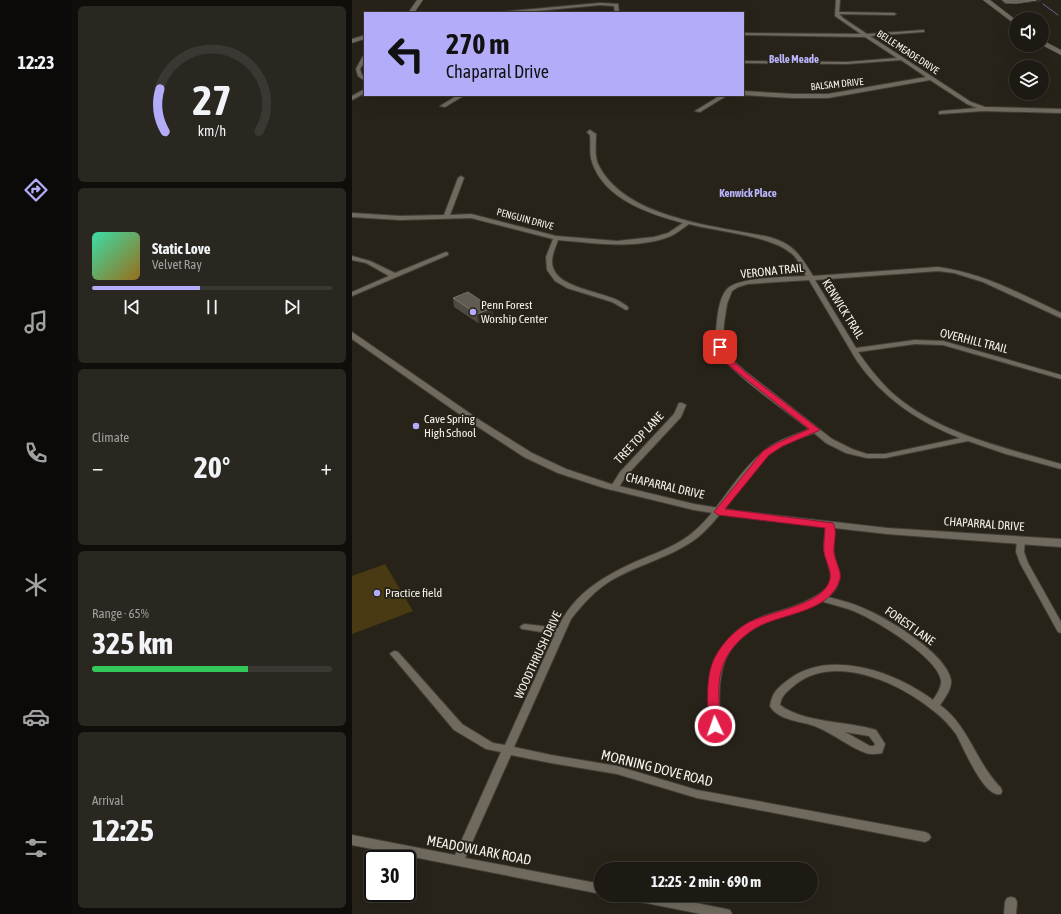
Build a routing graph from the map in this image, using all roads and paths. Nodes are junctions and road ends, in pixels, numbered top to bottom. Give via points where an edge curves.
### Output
1 (420, 0) edge
2 (838, 0) edge
3 (986, 0) edge
4 (620, 1) dead end
5 (616, 5) junction
6 (412, 12) edge
7 (506, 12) edge
8 (617, 12) edge
9 (837, 13) junction
10 (894, 14) dead end
11 (1009, 18) edge
12 (922, 31) dead end
13 (744, 34) edge
14 (866, 36) junction
15 (364, 38) edge
16 (352, 40) edge
17 (1049, 46) edge
18 (1061, 53) edge
19 (364, 59) edge
20 (901, 59) junction
21 (744, 62) edge
22 (931, 78) junction
23 (364, 79) edge
24 (364, 92) edge
25 (744, 93) edge
26 (460, 96) edge
27 (723, 96) edge
28 (352, 98) edge
29 (443, 106) dead end
30 (984, 110) junction
31 (698, 111) dead end
32 (1061, 111) edge
33 (941, 113) dead end
34 (590, 132) dead end
35 (461, 178) dead end
36 (352, 214) edge
37 (447, 216) junction
38 (688, 222) junction
39 (556, 238) junction
40 (446, 254) dead end
41 (352, 258) edge
42 (395, 276) junction
43 (811, 278) junction
44 (352, 294) edge
45 (626, 308) dead end
46 (1061, 316) edge
47 (352, 335) edge
48 (855, 350) junction
49 (1061, 377) edge
50 (682, 405) dead end
51 (815, 430) junction
52 (969, 438) junction
53 (1061, 468) edge
54 (614, 488) junction
55 (718, 512) junction
56 (830, 525) junction
57 (1021, 540) junction
58 (1061, 543) edge
59 (820, 598) junction
60 (525, 627) dead end
61 (1061, 630) edge
62 (561, 632) junction
63 (395, 654) dead end
64 (934, 706) junction
65 (821, 724) junction
66 (715, 726) dead end
67 (508, 750) junction
68 (997, 791) dead end
69 (925, 837) dead end
70 (352, 840) edge
71 (458, 861) junction
72 (594, 888) edge
73 (666, 902) edge
74 (726, 914) edge

1 - 6 main road
2 - 9 street
3 - 11 main road
4 - 5 street
5 - 7 street via 600,4
5 - 8 street
9 - 10 street
9 - 14 street, BELLE MEADE DRIVE via 839,18
12 - 14 street
13 - 14 street
14 - 20 street, BELLE MEADE DRIVE
15 - 16 main road
17 - 18 main road
19 - 23 street via 358,69
20 - 21 street via 847,63
20 - 22 street, BELLE MEADE DRIVE
22 - 25 street, BALSAM DRIVE via 828,96
22 - 30 street, BELLE MEADE DRIVE via 970,104
24 - 28 street
26 - 29 street
27 - 31 street
30 - 32 street
30 - 33 street
34 - 38 street, KENWICK TRAIL via 593,134 595,166 618,192 649,211
35 - 37 street
36 - 37 street, PENGUIN DRIVE via 400,218
37 - 39 street, PENGUIN DRIVE via 478,217
38 - 39 street, PENGUIN DRIVE via 670,234 636,243
38 - 43 street, KENWICK TRAIL via 782,244 797,256
39 - 45 street via 549,265 554,277 570,286 616,301
40 - 42 street
41 - 42 street
42 - 44 street
43 - 46 street, VERONA TRAIL via 928,269 957,271 986,280
43 - 48 street, KENWICK TRAIL
43 - 51 street, VERONA TRAIL via 751,282 732,288 725,300 720,347 725,358 742,373
47 - 54 street, CHAPARRAL DRIVE via 478,424 528,455 562,471
48 - 49 street, OVERHILL TRAIL via 915,342 943,343
48 - 52 street, KENWICK TRAIL via 876,380 899,400 926,418
50 - 54 street, TREE TOP LANE via 678,415 622,474
51 - 52 street, VERONA TRAIL via 838,446 867,456 885,456
51 - 55 street, WOODTHRUSH DRIVE via 780,444 766,453
52 - 53 street, KENWICK TRAIL
54 - 55 street, CHAPARRAL DRIVE
55 - 56 street, CHAPARRAL DRIVE
55 - 62 street, WOODTHRUSH DRIVE via 686,541 618,572 596,585 575,606
56 - 57 street, CHAPARRAL DRIVE
56 - 59 street via 829,553 835,578 830,591
57 - 58 street, CHAPARRAL DRIVE
57 - 61 street via 1020,552 1024,563
59 - 64 street, FOREST LANE via 876,618 938,663 946,682 941,697
59 - 66 street via 751,626 731,642 716,669 713,687
60 - 62 street
62 - 67 street, WOODTHRUSH DRIVE
63 - 67 street, MORNING DOVE ROAD via 458,727 490,746
64 - 65 street via 892,680 861,670 822,668 804,674 784,688 774,702 784,713
64 - 68 street via 952,721 981,773
65 - 65 street via 869,750 878,750 880,744 872,733
67 - 69 street, MORNING DOVE ROAD via 617,770 697,794
67 - 71 street, WOODTHRUSH DRIVE
70 - 71 street, MEADOWLARK ROAD
71 - 72 street, MEADOWLARK ROAD
73 - 74 street

